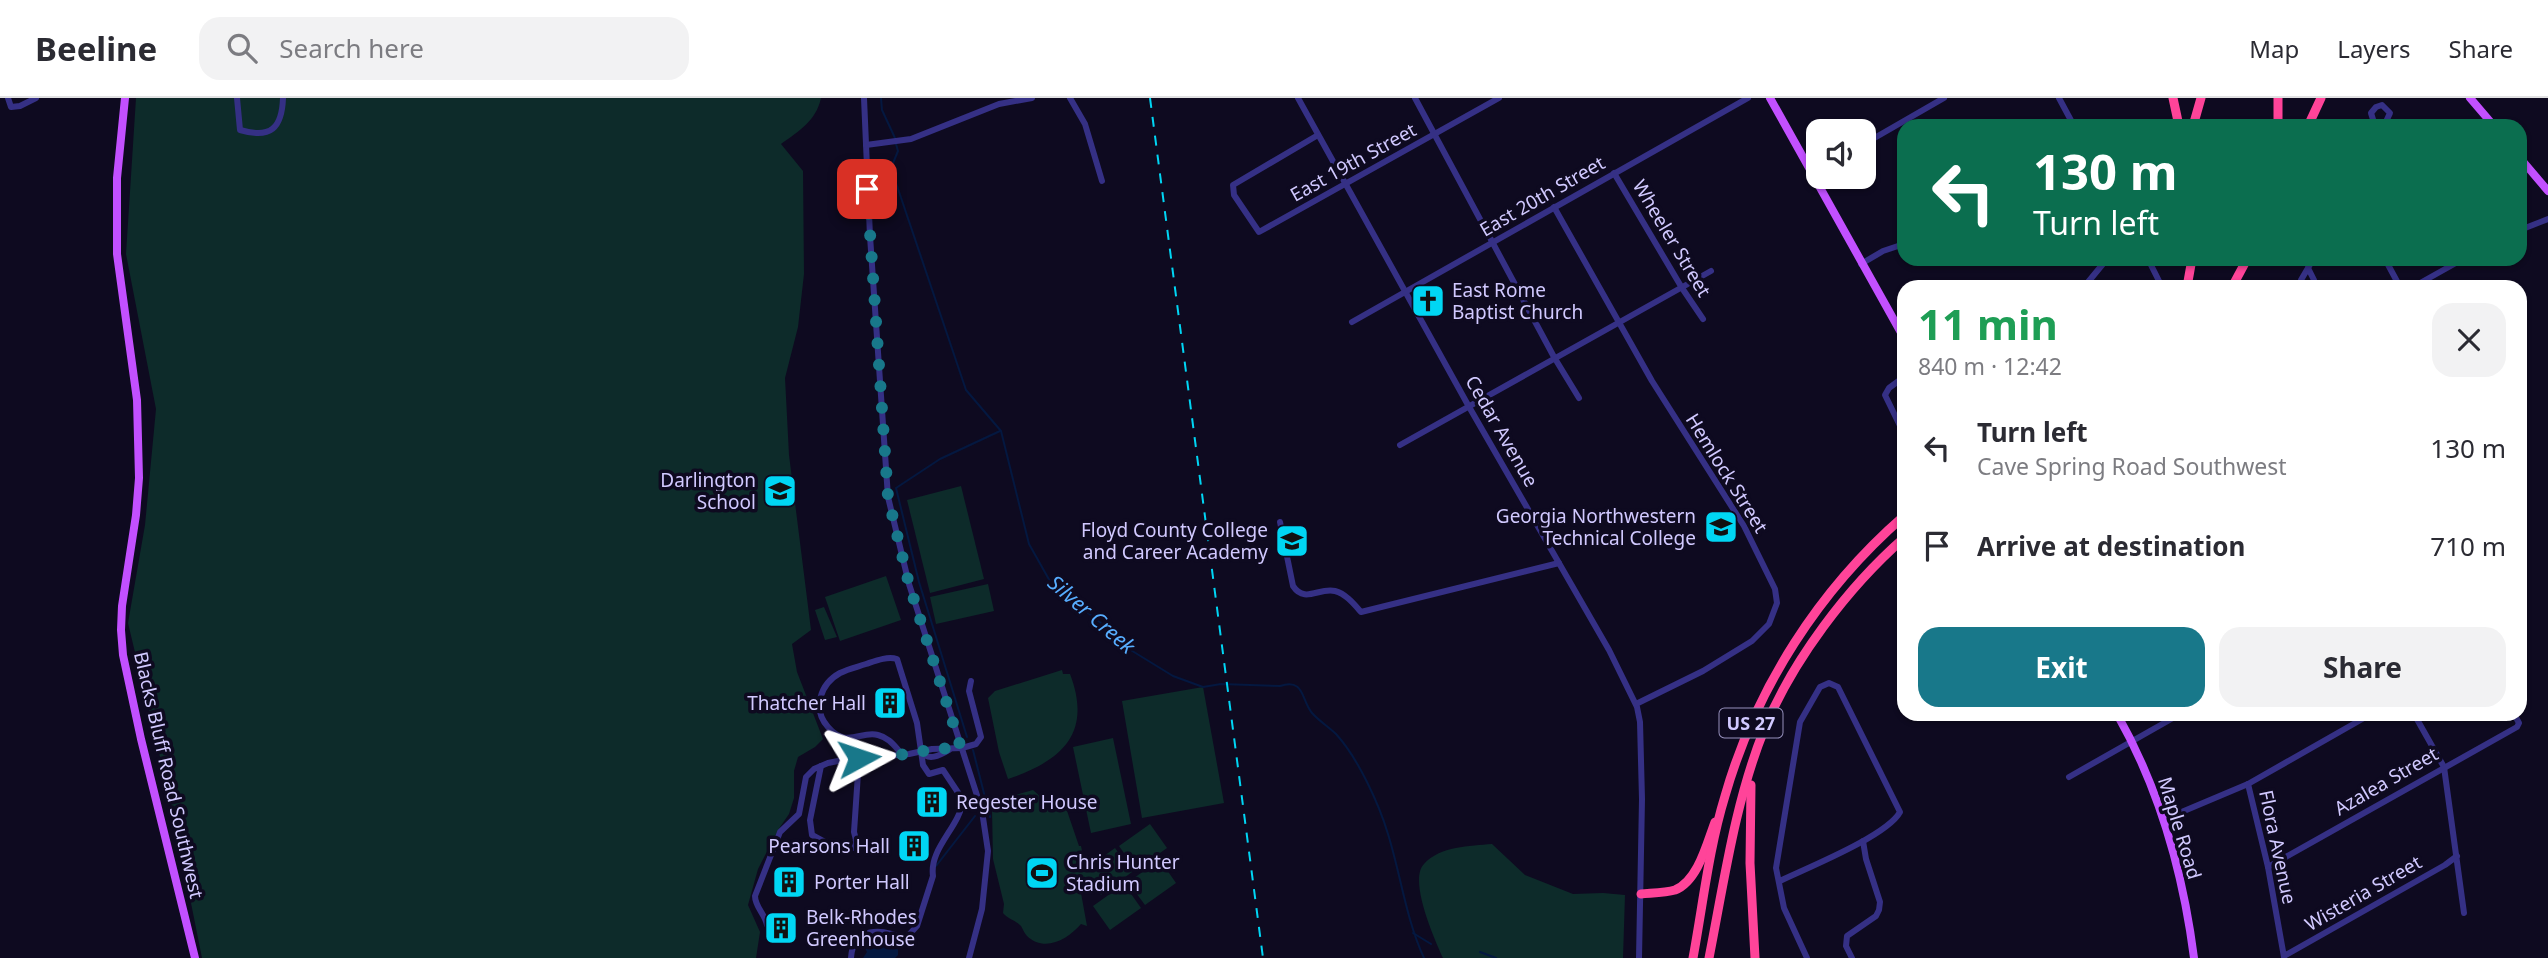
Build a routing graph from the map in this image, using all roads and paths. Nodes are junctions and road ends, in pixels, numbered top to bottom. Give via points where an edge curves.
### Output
1 (8, 98) edge
2 (36, 98) edge
3 (125, 98) edge
4 (237, 98) edge
5 (283, 98) edge
6 (864, 98) edge
7 (1032, 98) edge
8 (1070, 98) edge
9 (1297, 98) edge
10 (1415, 98) edge
11 (1499, 98) edge
12 (1748, 98) edge
13 (1770, 98) edge
14 (1944, 98) edge
15 (2059, 98) edge
16 (2173, 98) edge
17 (2201, 98) edge
18 (2278, 98) edge
19 (2321, 98) edge
20 (2470, 98) edge
21 (998, 101) edge
22 (1907, 119) edge
23 (2070, 119) edge
24 (2178, 119) edge
25 (2195, 119) edge
26 (2278, 119) edge
27 (2311, 119) edge
28 (2373, 119) edge
29 (2387, 119) edge
30 (2488, 119) edge
31 (1897, 125) edge
32 (1435, 134) junction
33 (1318, 135) junction
34 (1876, 137) edge
35 (866, 145) junction
36 (1806, 157) edge
37 (2527, 166) edge
38 (1614, 173) junction
39 (1102, 181) dead end
40 (1347, 185) junction
41 (1824, 189) edge
42 (2548, 191) edge
43 (1554, 207) junction
44 (2548, 219) edge
45 (2527, 227) edge
46 (1492, 242) junction
47 (1897, 246) edge
48 (1861, 264) junction
49 (2101, 266) edge
50 (2450, 266) edge
51 (2308, 268) joint
52 (1711, 271) dead end
53 (2090, 280) edge
54 (2301, 280) edge
55 (2314, 280) edge
56 (2426, 280) edge
57 (1682, 288) junction
58 (1404, 292) junction
59 (1703, 320) dead end
60 (1352, 321) dead end
61 (1619, 322) junction
62 (1897, 323) edge
63 (1554, 357) junction
64 (1897, 382) edge
65 (1579, 398) dead end
66 (1468, 405) junction
67 (1897, 418) edge
68 (1400, 446) dead end
69 (1280, 522) dead end
70 (1897, 522) edge
71 (1897, 544) edge
72 (1559, 563) junction
73 (971, 681) dead end
74 (1636, 704) junction
75 (2121, 721) edge
76 (2167, 721) edge
77 (2359, 721) edge
78 (2418, 721) edge
79 (2518, 721) edge
80 (2132, 741) junction
81 (961, 748) junction
82 (922, 752) junction
83 (903, 755) junction
84 (859, 758) junction
85 (821, 766) junction
86 (1752, 767) junction
87 (2444, 767) junction
88 (2069, 777) dead end
89 (2248, 784) junction
90 (1724, 797) junction
91 (2165, 819) junction
92 (1863, 841) junction
93 (2457, 856) junction
94 (2268, 867) junction
95 (1780, 881) junction
96 (1640, 894) junction
97 (2464, 913) dead end
98 (774, 927) dead end
99 (2284, 957) edge
100 (195, 958) edge
101 (851, 958) edge
102 (969, 958) edge
103 (1639, 958) edge
104 (1693, 958) edge
105 (1709, 958) edge
106 (1755, 958) edge
107 (1807, 958) edge
108 (1852, 958) edge
109 (2194, 958) edge

1 - 2 street via 11,107
3 - 100 main road, Blacks Bluff Road Southwest via 117,178 117,254 137,400 139,478 121,630 141,739
4 - 5 street via 240,130 256,132 275,128 280,122
6 - 35 street
7 - 21 street
8 - 39 street via 1085,124
9 - 33 street, Cedar Avenue
10 - 32 street
11 - 32 street, East 19th Street
12 - 38 street, East 20th Street
13 - 36 main road
14 - 22 street
15 - 23 street
16 - 24 highway
17 - 25 highway
18 - 26 highway
19 - 27 highway
20 - 30 main road
21 - 35 street via 911,139
28 - 29 street via 2371,113 2382,105 2390,113
31 - 34 street
32 - 40 street, East 19th Street
32 - 46 street
33 - 40 street, Cedar Avenue
33 - 40 street, East 19th Street via 1233,184 1234,195 1259,232
35 - 81 street via 888,497 909,584
37 - 42 main road
38 - 43 street, East 20th Street
38 - 57 street, Wheeler Street
40 - 58 street, Cedar Avenue
41 - 48 main road
43 - 46 street, East 20th Street
43 - 61 street, Hemlock Street
44 - 45 street
46 - 58 street, East 20th Street
46 - 63 street
47 - 48 street
48 - 62 main road
49 - 53 street
50 - 56 street
51 - 54 street
51 - 55 street
52 - 57 street
57 - 59 street, Wheeler Street
57 - 61 street
58 - 60 street, East 20th Street
58 - 66 street, Cedar Avenue
61 - 63 street
61 - 74 street, Hemlock Street via 1744,527 1775,589 1777,603 1769,624 1752,641
63 - 65 street
63 - 66 street
64 - 67 street via 1885,395
66 - 68 street
66 - 72 street, Cedar Avenue
69 - 72 street via 1296,591 1311,595 1333,590 1362,612
70 - 90 highway, US 27 via 1830,593 1771,682 1749,726
71 - 86 highway, US 27 via 1826,624 1783,691
72 - 74 street, Cedar Avenue
73 - 81 street via 969,691 981,737 976,744
74 - 96 street, Cedar Avenue via 1640,722
75 - 80 main road, Maple Road
76 - 80 street
77 - 89 street
78 - 87 street
79 - 87 street, Azalea Street via 2517,727
80 - 88 street
80 - 91 main road, Maple Road
81 - 82 street via 935,757
81 - 102 street via 982,811 988,850 982,909
82 - 83 street
82 - 83 street via 897,659 886,658 835,676 819,700 828,727 842,737 880,735
82 - 101 street via 929,774 943,770 963,800 962,811 937,854 916,926 905,939 864,933 856,939
83 - 84 street
84 - 85 street
84 - 85 street via 853,848 834,847 813,835 810,820
85 - 98 street via 806,777 799,814 780,832 755,896 768,925
86 - 105 highway, US 27 via 1734,831
86 - 106 highway via 1750,863
87 - 93 street
87 - 94 street, Azalea Street
89 - 91 street
89 - 94 street, Flora Avenue
90 - 96 highway via 1693,873 1676,889
90 - 104 highway, US 27
91 - 109 main road, Maple Road
92 - 95 street
92 - 95 street via 1891,824 1900,812 1838,687 1829,683 1820,687 1800,722 1776,868
92 - 108 street via 1880,902 1876,916 1847,936
93 - 97 street
93 - 99 street, Wisteria Street
94 - 99 street, Flora Avenue
95 - 107 street via 1784,908
96 - 103 street, Cedar Avenue

